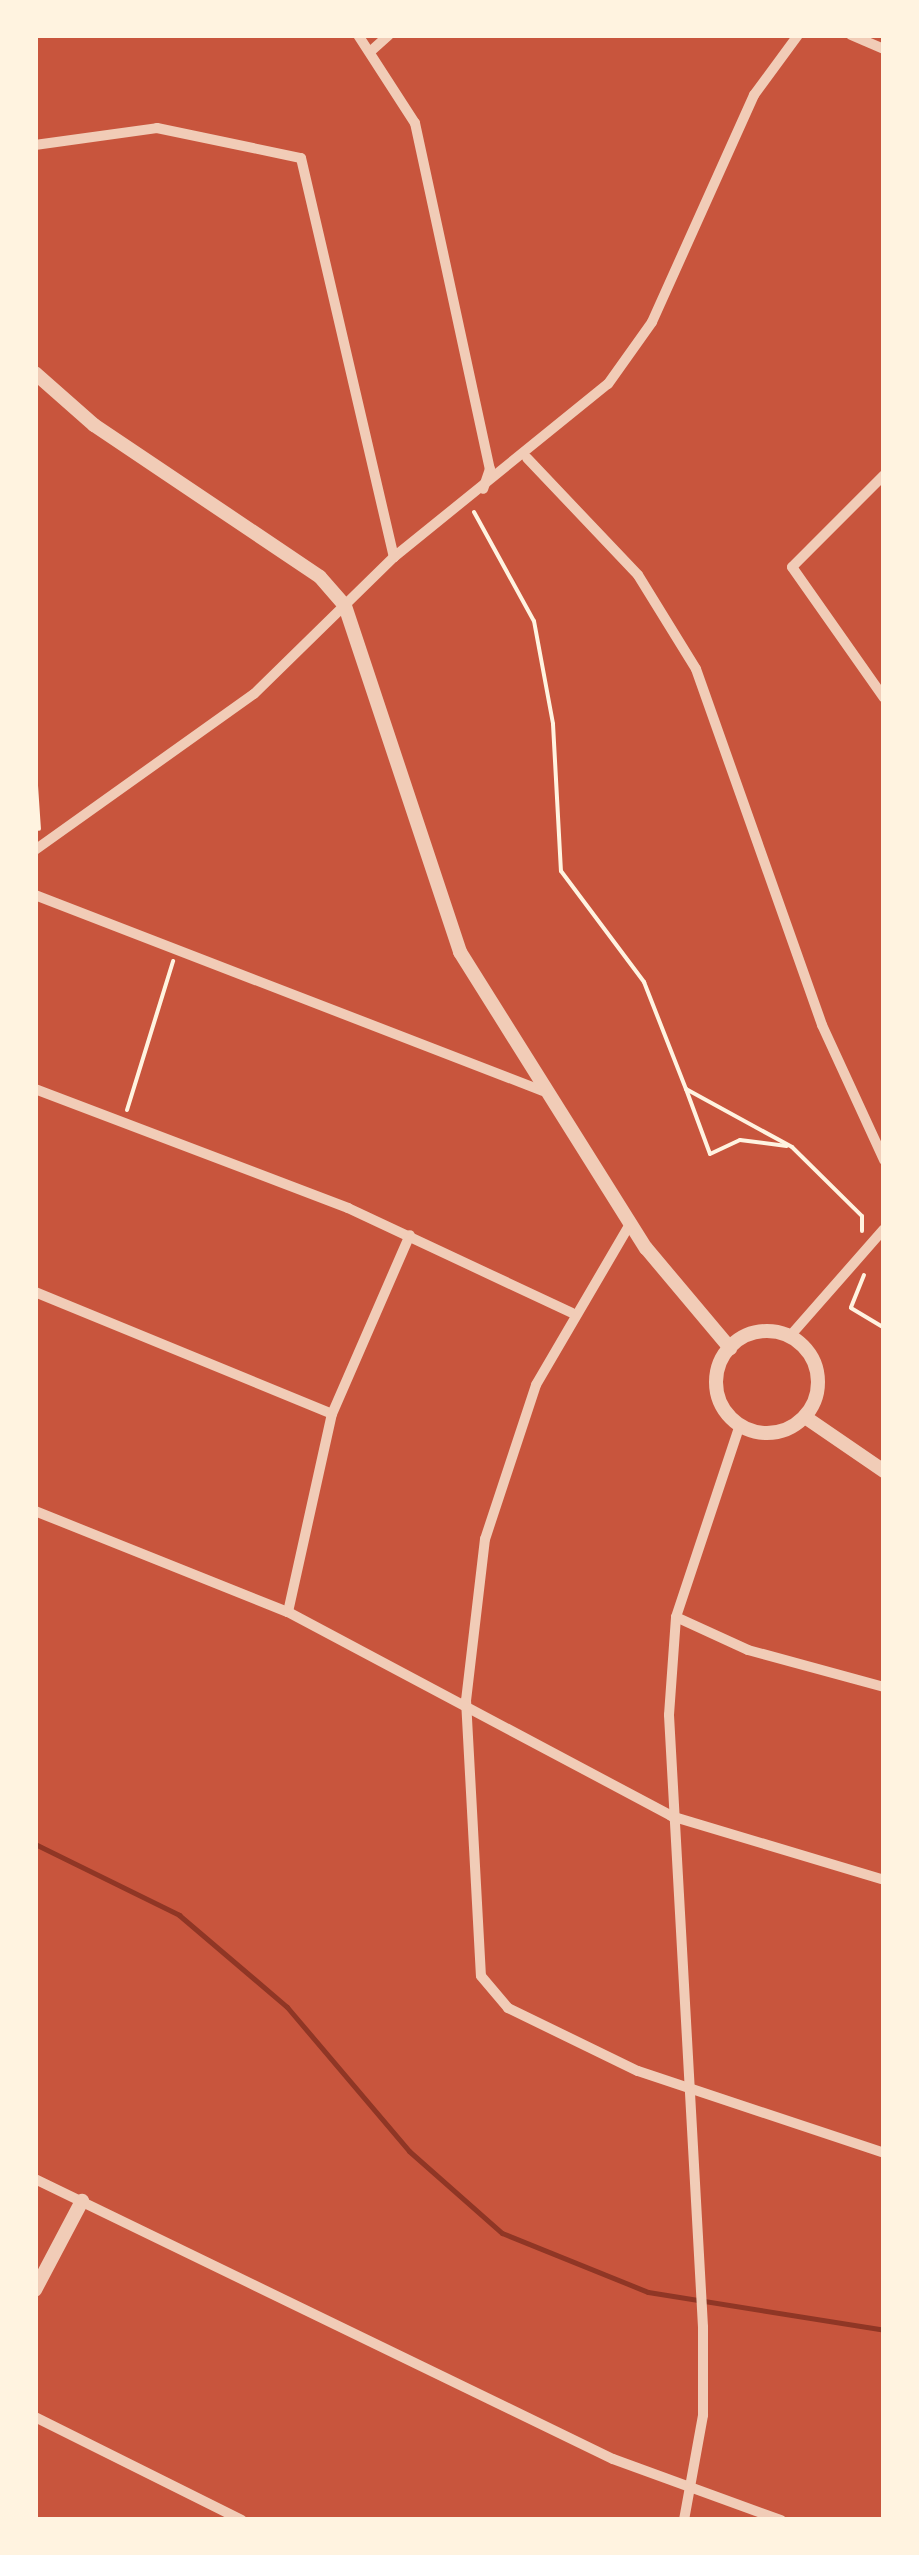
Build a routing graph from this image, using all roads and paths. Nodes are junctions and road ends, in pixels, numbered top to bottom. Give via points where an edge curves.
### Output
1 (358, 35) edge
2 (389, 35) edge
3 (798, 35) edge
4 (851, 35) edge
5 (884, 48) edge
6 (372, 50) junction
7 (35, 145) edge
8 (35, 373) edge
9 (527, 458) junction
10 (884, 474) edge
11 (482, 490) junction
12 (394, 557) junction
13 (345, 606) junction
14 (884, 698) edge
15 (35, 771) edge
16 (36, 849) edge
17 (35, 895) edge
18 (178, 944) junction
19 (686, 1089) junction
20 (35, 1090) edge
21 (543, 1091) junction
22 (124, 1119) junction
23 (792, 1147) junction
24 (884, 1160) edge
25 (630, 1224) junction
26 (884, 1228) edge
27 (410, 1235) junction
28 (862, 1254) junction
29 (35, 1292) edge
30 (572, 1312) junction
31 (884, 1328) edge
32 (790, 1336) junction
33 (730, 1348) junction
34 (332, 1414) junction
35 (805, 1418) junction
36 (740, 1425) junction
37 (884, 1471) edge
38 (35, 1511) edge
39 (288, 1612) junction
40 (676, 1617) junction
41 (884, 1688) edge
42 (466, 1700) junction
43 (671, 1816) junction
44 (884, 1880) edge
45 (690, 2093) junction
46 (884, 2153) edge
47 (35, 2179) edge
48 (82, 2202) junction
49 (35, 2290) edge
50 (35, 2417) edge
51 (692, 2495) junction
52 (242, 2520) edge
53 (684, 2520) edge
54 (781, 2520) edge

1 - 6 street
2 - 6 street
3 - 9 street via 754,95 652,322 608,384
4 - 5 street
6 - 11 street via 414,123 438,214 490,469
7 - 12 street via 157,128 302,158
8 - 13 street via 94,425 320,577
9 - 11 street
9 - 24 street via 638,575 696,668 822,1024
10 - 14 street via 792,567
11 - 12 street
11 - 19 path via 472,517 534,621 553,724 562,871 644,982
12 - 13 street
13 - 16 street via 169,763
13 - 21 street via 439,908
15 - 16 path
17 - 18 street
18 - 21 street
18 - 22 path
19 - 23 path
19 - 23 path via 710,1154 740,1140
20 - 22 street
21 - 25 street
22 - 27 street
23 - 28 path via 862,1216
25 - 30 street
25 - 33 street
26 - 28 street
27 - 30 street
27 - 34 street
28 - 31 path via 852,1308
28 - 32 street
29 - 34 street
30 - 42 street via 506,1461 480,1572
32 - 33 street via 758,1333
32 - 35 street via 818,1380
33 - 36 street via 716,1380
34 - 39 street
35 - 36 street via 776,1432
35 - 37 street
36 - 40 street
38 - 39 street
39 - 42 street
40 - 41 street via 748,1650
40 - 43 street
42 - 43 street
42 - 45 street via 486,1988 538,2024
43 - 44 street
43 - 45 street
45 - 46 street
45 - 51 street via 704,2327
47 - 48 street
48 - 49 street
48 - 51 street
50 - 52 street
51 - 53 street
51 - 54 street

